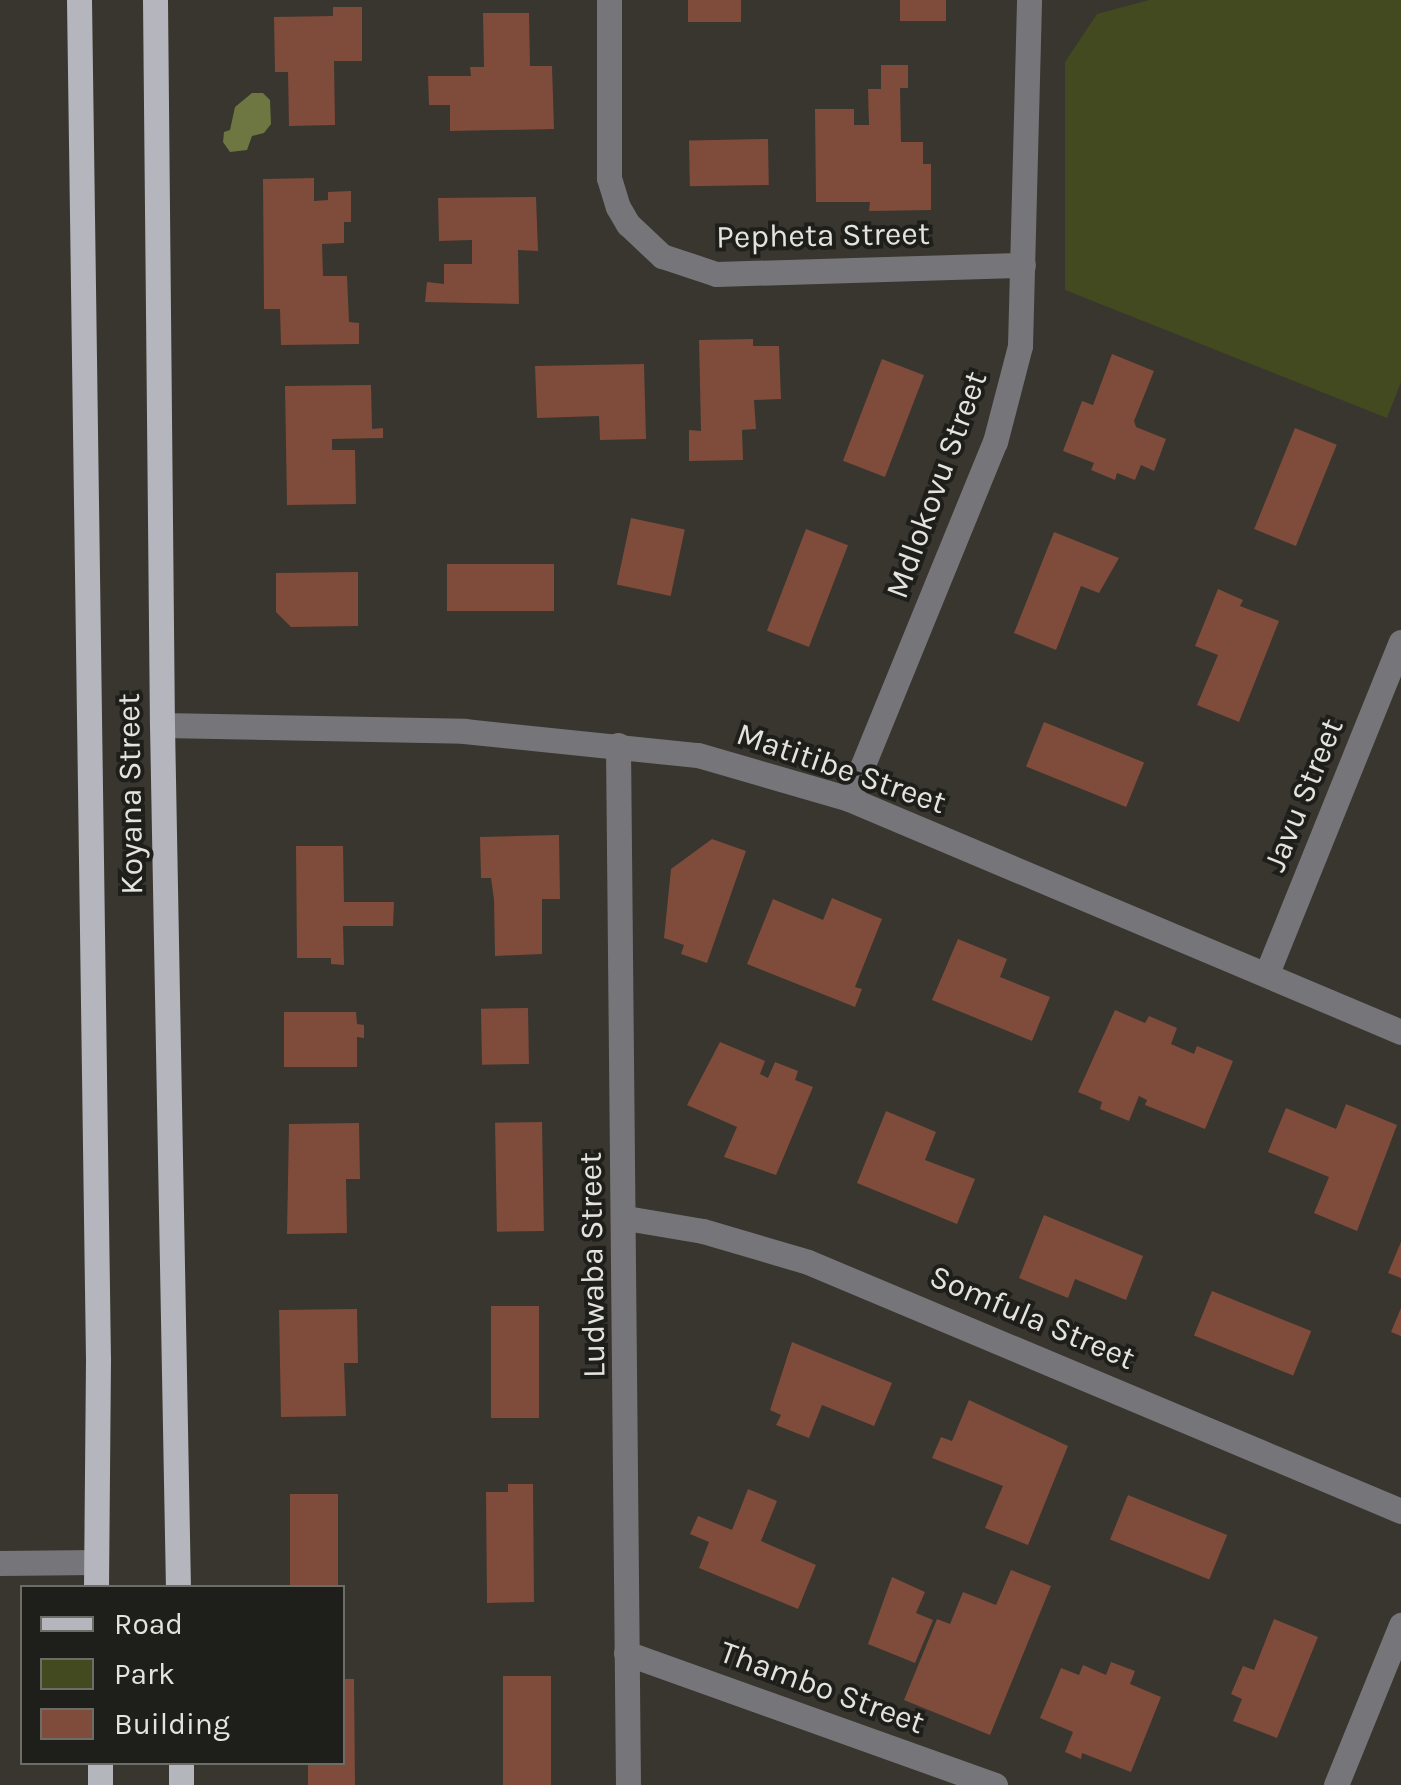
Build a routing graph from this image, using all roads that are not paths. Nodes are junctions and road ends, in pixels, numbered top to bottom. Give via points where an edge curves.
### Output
1 (79, 0) edge
2 (155, 0) edge
3 (609, 0) edge
4 (1030, 0) edge
5 (1024, 264) junction
6 (1401, 642) edge
7 (162, 726) junction
8 (618, 745) junction
9 (850, 799) junction
10 (1266, 973) junction
11 (1401, 1032) edge
12 (626, 1218) junction
13 (1401, 1511) edge
14 (0, 1563) edge
15 (96, 1575) edge
16 (178, 1585) edge
17 (1401, 1625) edge
18 (626, 1652) junction
19 (628, 1785) edge
20 (996, 1785) edge
21 (1336, 1785) edge

1 - 15 main road, Koyana Street
2 - 7 main road, Koyana Street
3 - 5 street, Pepheta Street via 609,178 628,224 662,256 716,274
4 - 5 street, Mdlokovu Street
5 - 9 street, Mdlokovu Street via 1020,346 995,442
6 - 10 street, Javu Street
7 - 8 street, Matitibe Street via 464,731
7 - 16 main road, Koyana Street
8 - 9 street, Matitibe Street via 698,755
8 - 12 street, Ludwaba Street
9 - 10 street, Matitibe Street
10 - 11 street, Matitibe Street
12 - 13 street, Somfula Street via 703,1231 808,1262
12 - 18 street, Ludwaba Street
14 - 15 street
17 - 21 street
18 - 19 street, Ludwaba Street
18 - 20 street, Thambo Street

